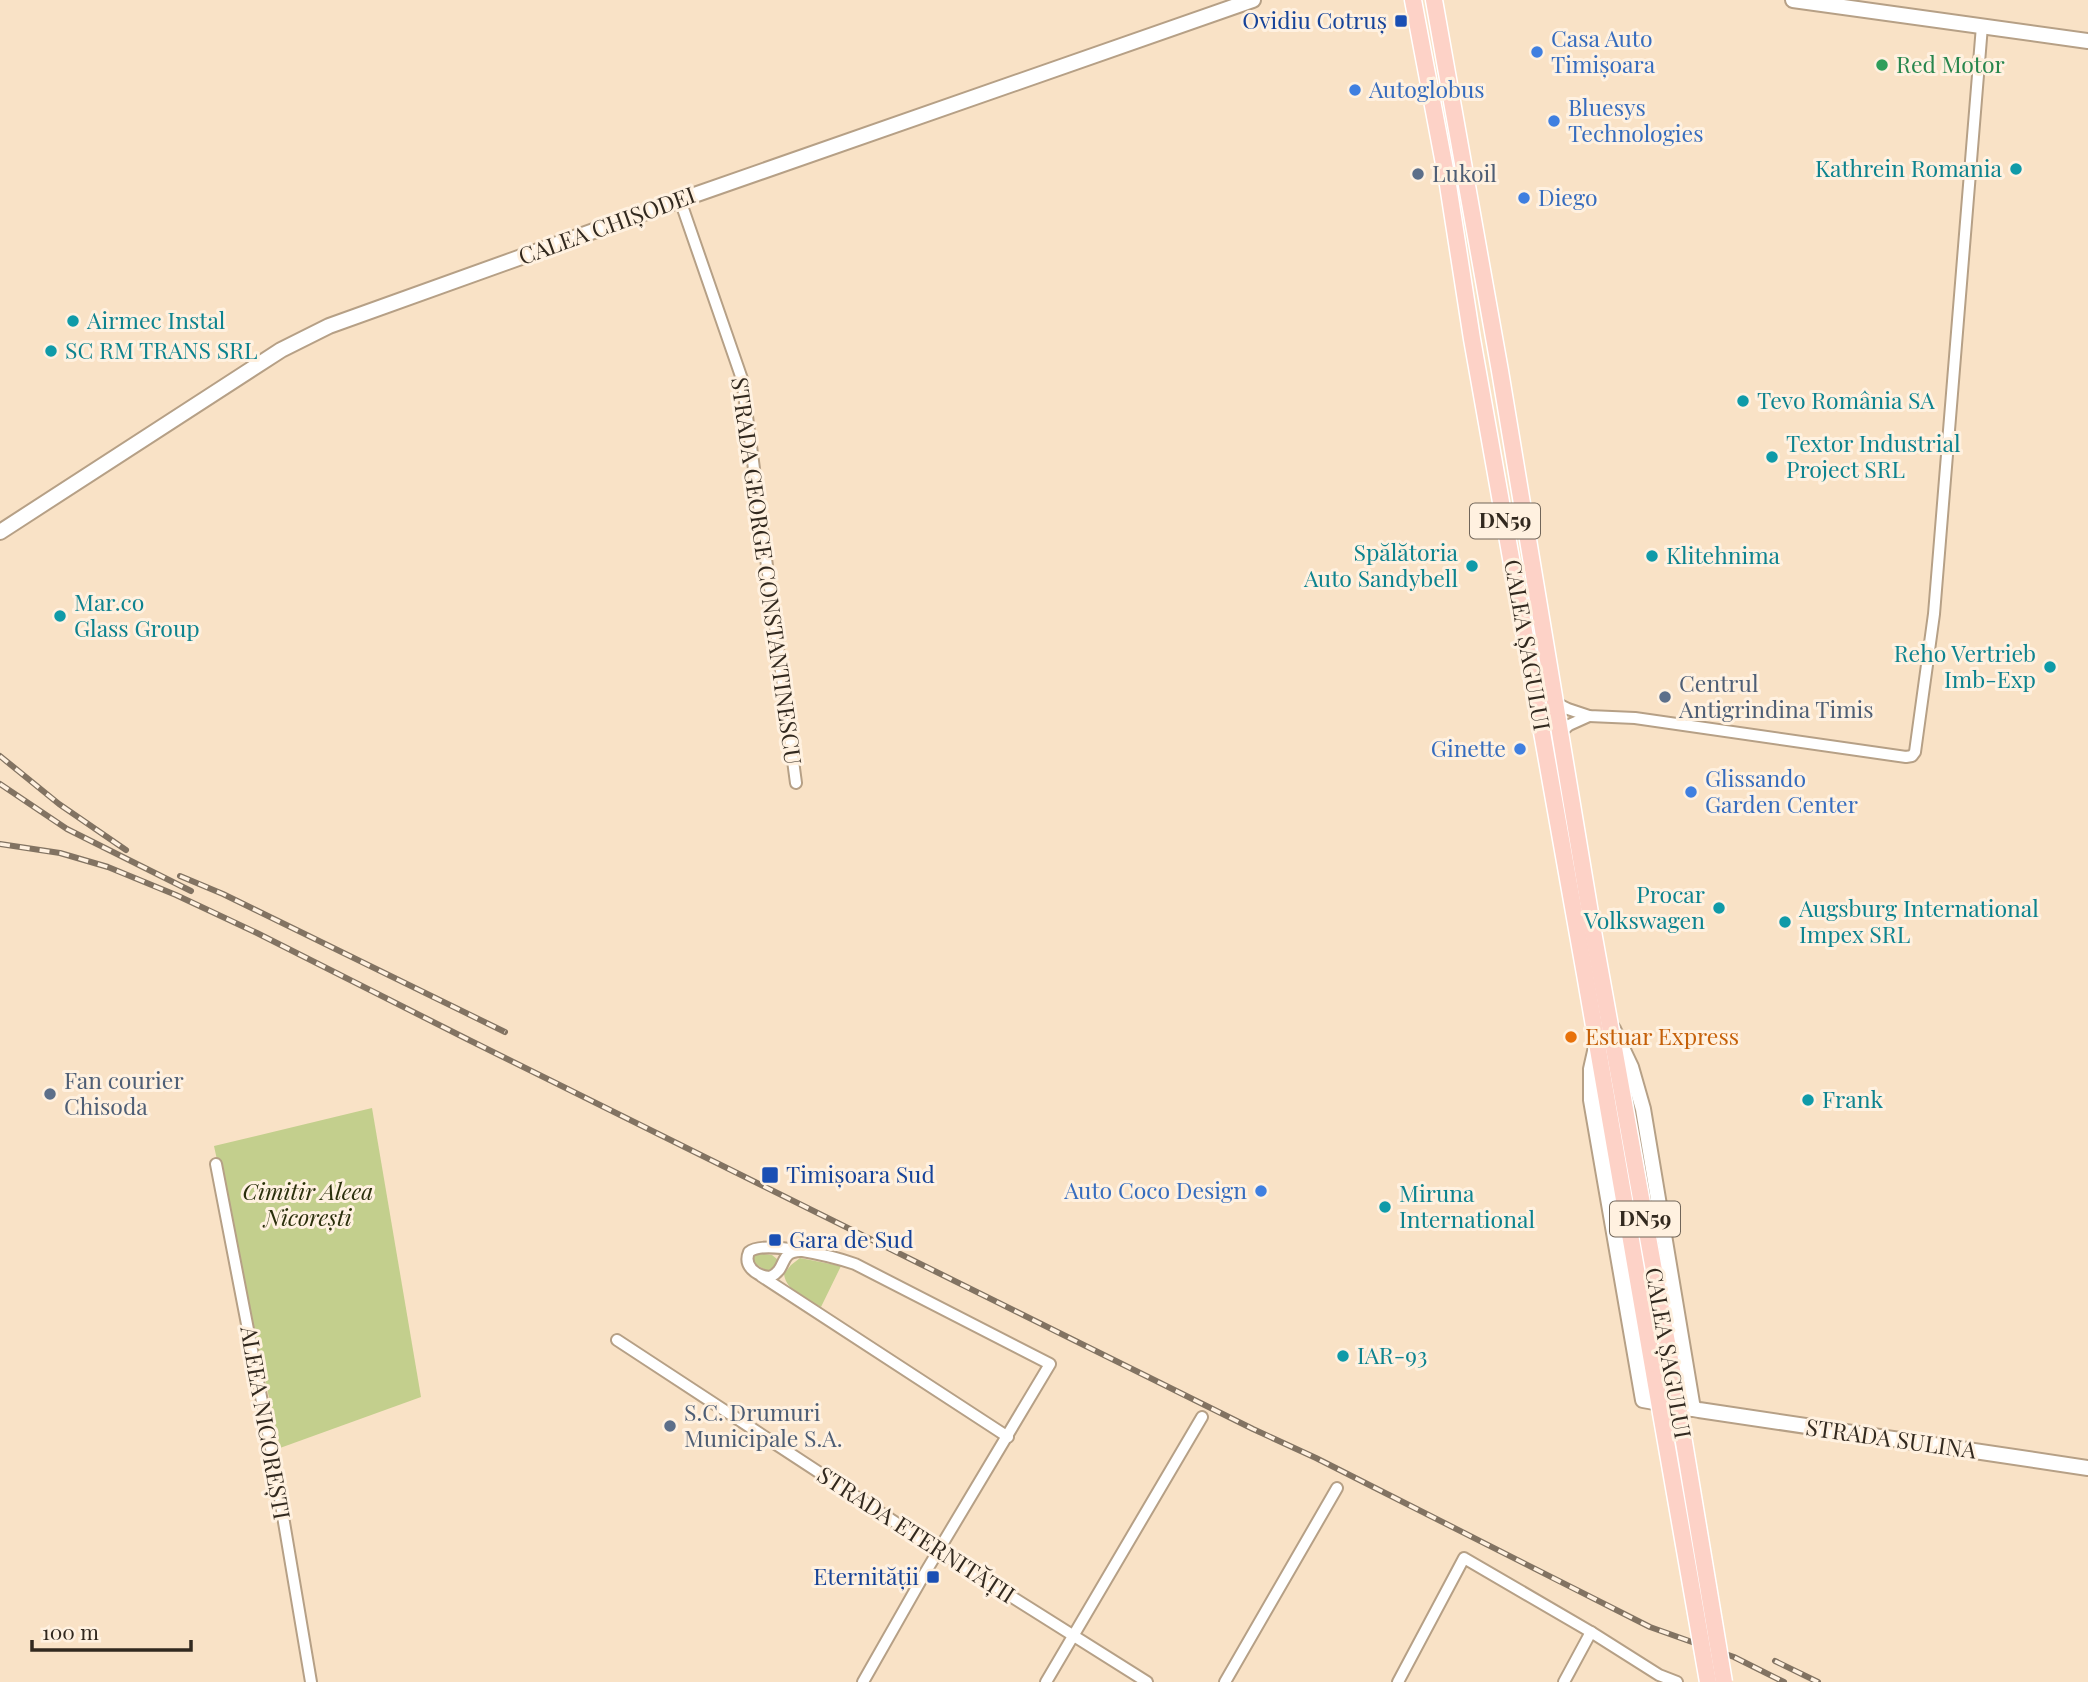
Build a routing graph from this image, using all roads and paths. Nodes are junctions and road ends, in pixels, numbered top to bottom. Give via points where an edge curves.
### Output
1 (1253, 0) edge
2 (1413, 0) edge
3 (1434, 0) edge
4 (1793, 0) edge
5 (1982, 26) junction
6 (2088, 41) edge
7 (680, 200) junction
8 (0, 531) edge
9 (1554, 702) junction
10 (1589, 716) junction
11 (1560, 733) junction
12 (796, 783) dead end
13 (1611, 1024) junction
14 (1597, 1042) junction
15 (216, 1164) dead end
16 (771, 1247) junction
17 (800, 1251) junction
18 (781, 1266) junction
19 (761, 1275) junction
20 (781, 1288) junction
21 (617, 1340) dead end
22 (1643, 1400) joint
23 (1693, 1409) junction
24 (1202, 1417) dead end
25 (1008, 1437) junction
26 (2088, 1468) edge
27 (1337, 1488) dead end
28 (939, 1551) junction
29 (1591, 1632) junction
30 (1073, 1635) junction
31 (311, 1682) edge
32 (863, 1682) edge
33 (1046, 1682) edge
34 (1147, 1682) edge
35 (1225, 1682) edge
36 (1398, 1682) edge
37 (1564, 1682) edge
38 (1677, 1682) edge
39 (1707, 1682) edge
40 (1724, 1682) edge

1 - 7 main road, CALEA CHIȘODEI
2 - 14 main road, CALEA ȘAGULUI / DN59
3 - 9 main road, CALEA ȘAGULUI / DN59
4 - 5 main road
5 - 6 main road
5 - 10 street via 1934,614 1916,752 1906,757 1634,718
7 - 8 main road, CALEA CHIȘODEI via 303,337
7 - 12 street, STRADA GEORGE CONSTANTINESCU via 742,379
9 - 10 street
9 - 11 main road, CALEA ȘAGULUI / DN59
10 - 11 street
11 - 13 main road, CALEA ȘAGULUI / DN59
13 - 23 main road, CALEA ȘAGULUI via 1631,1067 1643,1109
13 - 40 main road, CALEA ȘAGULUI / DN59, bridge
14 - 22 main road, CALEA ȘAGULUI via 1591,1100
14 - 39 main road, CALEA ȘAGULUI / DN59, bridge
15 - 31 street, ALEEA NICOREȘTI
16 - 17 street
16 - 18 street via 779,1253
16 - 19 street via 755,1247 748,1254 748,1265
17 - 18 street via 788,1254
17 - 25 street via 855,1264 1050,1364
18 - 19 street via 772,1276
18 - 20 street via 777,1281
19 - 20 street
20 - 25 street
21 - 28 street, STRADA ETERNITĂȚII
22 - 23 main road, STRADA SULINA
23 - 26 main road, STRADA SULINA
24 - 30 street
25 - 28 street
27 - 35 street
28 - 30 street, STRADA ETERNITĂȚII
28 - 32 street
29 - 36 street via 1464,1558
29 - 37 street
29 - 38 street
30 - 33 street
30 - 34 street, STRADA ETERNITĂȚII

